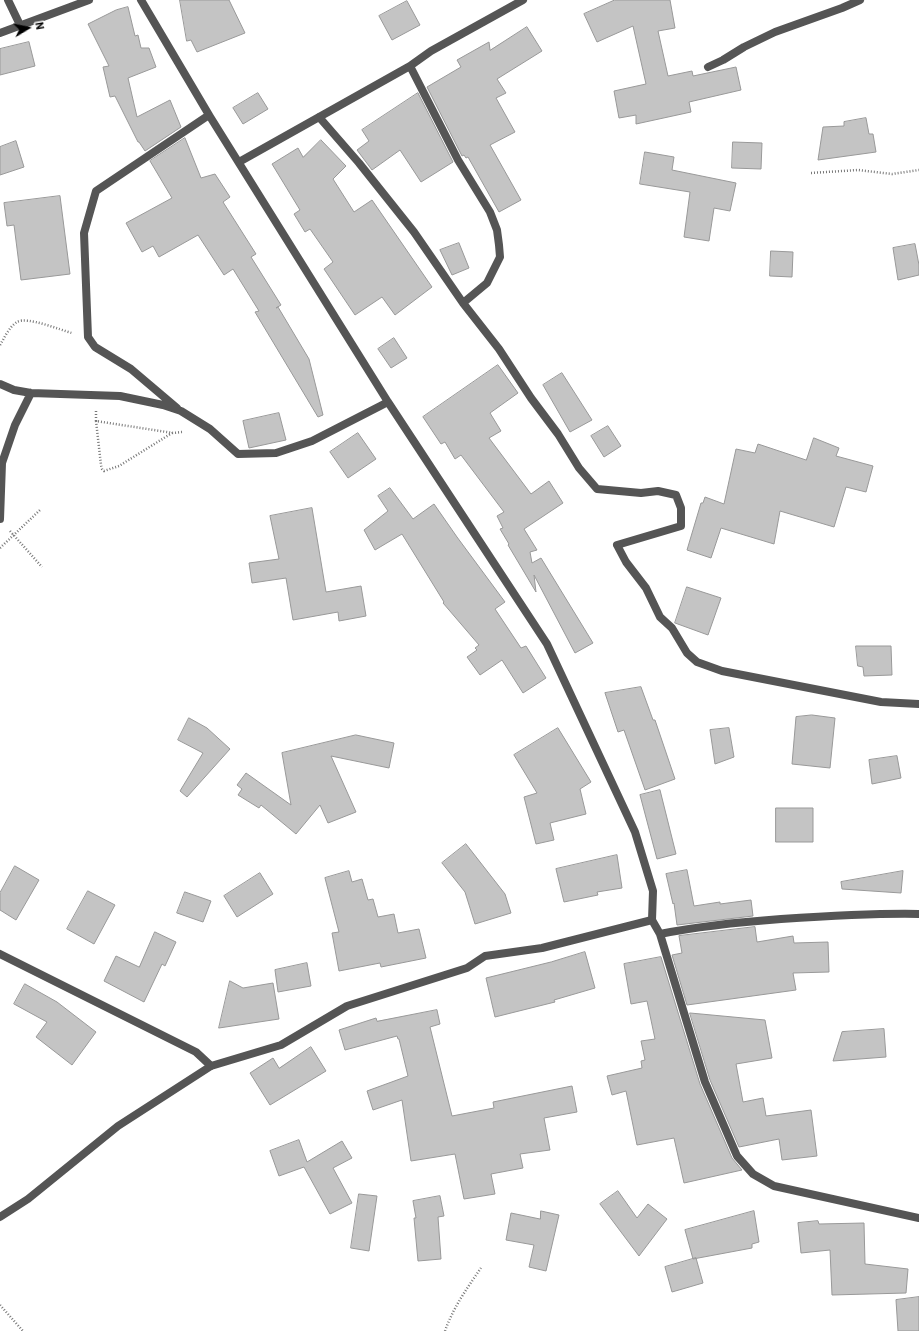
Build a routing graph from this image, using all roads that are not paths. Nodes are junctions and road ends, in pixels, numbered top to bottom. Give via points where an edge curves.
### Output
1 (8, 0) edge
2 (89, 0) edge
3 (141, 0) edge
4 (523, 0) edge
5 (860, 0) edge
6 (20, 25) junction
7 (0, 33) edge
8 (410, 66) junction
9 (708, 67) dead end
10 (209, 115) junction
11 (319, 118) junction
12 (239, 162) junction
13 (464, 303) junction
14 (0, 384) edge
15 (30, 393) junction
16 (388, 402) junction
17 (180, 411) junction
18 (0, 518) edge
19 (919, 704) edge
20 (919, 914) edge
21 (652, 920) junction
22 (660, 934) junction
23 (0, 954) edge
24 (211, 1066) junction
25 (0, 1218) edge
26 (919, 1218) edge

1 - 6 street
2 - 6 street
3 - 10 street
4 - 8 street via 431,51
5 - 9 street via 774,32
6 - 7 street
8 - 11 street
8 - 13 street via 458,160 490,212 497,230 500,257 487,283
10 - 12 street
10 - 17 street via 96,191 84,232 88,337 95,347 131,369
11 - 12 street
11 - 13 street via 414,232
12 - 16 street
13 - 19 street via 500,349 578,468 597,490 642,493 658,491 676,495 681,508 681,526 617,545 626,562 646,588 660,617 672,628 687,653 697,662 722,671 881,702
14 - 15 street
15 - 17 street via 120,396
15 - 18 street via 15,425 2,463
16 - 17 street via 312,442 276,453 238,454 210,430
16 - 21 street via 547,644 635,832 653,891
20 - 22 street via 824,916 732,923
21 - 22 street
21 - 24 street via 542,948 485,956 467,968 347,1006 281,1045
22 - 26 street via 705,1082 737,1156 753,1174 774,1186
23 - 24 street via 196,1052
24 - 25 street via 118,1126 28,1199

